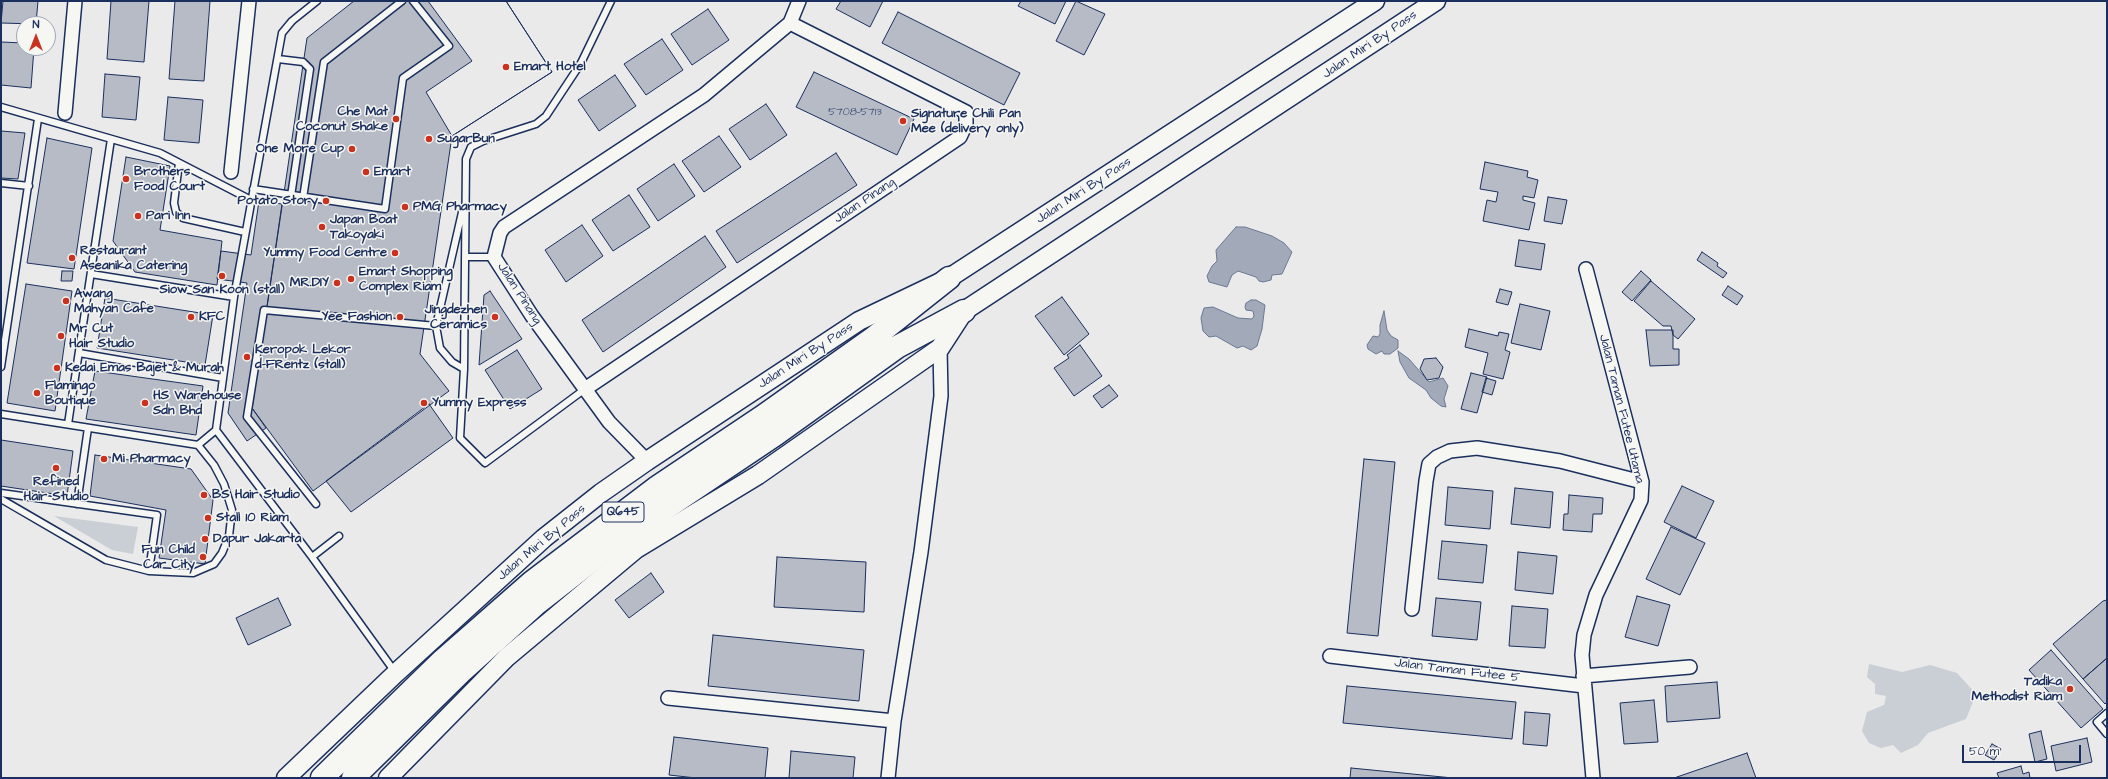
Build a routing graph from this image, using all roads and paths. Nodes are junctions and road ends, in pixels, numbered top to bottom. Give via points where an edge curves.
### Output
1 (74, 1) edge
2 (249, 1) edge
3 (316, 1) edge
4 (402, 1) edge
5 (413, 1) edge
6 (611, 1) edge
7 (799, 1) edge
8 (1375, 1) edge
9 (1436, 1) edge
10 (790, 23) junction
11 (278, 58) junction
12 (1, 108) edge
13 (64, 112) dead end
14 (38, 118) junction
15 (111, 139) junction
16 (179, 163) junction
17 (230, 172) dead end
18 (1, 183) edge
19 (29, 186) junction
20 (253, 189) junction
21 (466, 195) junction
22 (290, 196) junction
23 (303, 198) junction
24 (251, 200) junction
25 (245, 232) junction
26 (465, 257) junction
27 (494, 257) junction
28 (1586, 269) dead end
29 (91, 274) junction
30 (949, 278) junction
31 (234, 297) junction
32 (964, 311) junction
33 (436, 326) junction
34 (3, 337) edge
35 (940, 348) junction
36 (79, 353) junction
37 (1, 367) edge
38 (464, 369) junction
39 (223, 378) junction
40 (585, 389) junction
41 (1, 414) edge
42 (68, 424) junction
43 (88, 428) junction
44 (216, 430) junction
45 (198, 445) junction
46 (647, 461) junction
47 (1642, 482) junction
48 (1, 493) edge
49 (1, 499) edge
50 (77, 504) junction
51 (316, 504) dead end
52 (339, 536) dead end
53 (312, 557) junction
54 (149, 571) junction
55 (1412, 609) dead end
56 (1330, 656) dead end
57 (1690, 667) dead end
58 (396, 673) junction
59 (1584, 681) junction
60 (668, 698) dead end
61 (2107, 713) edge
62 (894, 721) junction
63 (2107, 734) edge
64 (286, 778) edge
65 (322, 778) edge
66 (353, 778) edge
67 (388, 778) edge
68 (888, 778) edge
69 (1593, 778) edge

1 - 13 street
2 - 17 street
3 - 11 lane via 282,33
4 - 23 lane via 324,62
5 - 23 lane via 449,46 403,78 385,209
6 - 21 lane via 581,63 546,116 536,124 483,140 471,147 466,159
7 - 10 street, Jalan Pinang
8 - 30 main road, Jalan Miri By Pass / Q645
9 - 32 main road, Jalan Miri By Pass / Q645
10 - 27 street, Jalan Pinang via 704,95 504,226
10 - 40 street, Jalan Pinang via 966,112 966,124 960,137
11 - 20 lane
11 - 22 lane via 303,62 310,69
12 - 14 lane
14 - 15 lane
14 - 19 lane
15 - 16 lane via 160,153
15 - 29 lane
16 - 24 lane
16 - 25 lane via 174,203 176,212 183,218
18 - 19 lane
19 - 34 lane
20 - 22 lane
20 - 24 lane
21 - 26 lane
21 - 33 lane
22 - 23 lane
24 - 25 lane
25 - 31 lane
26 - 27 lane
26 - 38 lane
27 - 40 street, Jalan Pinang via 532,316
28 - 47 street, Jalan Taman Futee Utama
29 - 31 lane
29 - 36 lane
30 - 46 main road, Jalan Miri By Pass / Q645 via 859,321
30 - 65 highway, Q645 via 872,339 656,488 532,582 443,660
31 - 39 lane
32 - 35 main road, Jalan Miri By Pass / Q645
32 - 66 highway, Q645 via 897,347 776,434 618,540 536,604 474,660
33 - 38 lane via 440,348 452,362
33 - 51 lane via 264,310 247,417
34 - 37 lane
35 - 62 street via 942,396 921,552
35 - 67 main road, Jalan Miri By Pass / Q645 via 758,475 636,550 507,657
36 - 39 lane
36 - 42 lane
38 - 40 lane via 460,438 485,463
39 - 44 lane
40 - 46 street, Jalan Pinang via 609,422
41 - 42 lane
42 - 43 lane
43 - 45 lane
43 - 50 lane
44 - 45 lane
44 - 53 lane
45 - 54 lane via 214,465 224,484 232,510 230,536 214,564 193,573
46 - 58 main road, Jalan Miri By Pass / Q645 via 544,538
47 - 55 street via 1560,461 1477,448 1450,451 1437,457 1429,464 1426,480
47 - 59 street, Jalan Taman Futee Utama via 1641,500 1596,595 1584,635
48 - 50 lane
49 - 54 lane via 106,560
50 - 54 lane via 157,515
52 - 53 lane
53 - 58 lane
56 - 59 street, Jalan Taman Futee 5
57 - 59 street, Jalan Taman Futee 5
58 - 64 main road, Jalan Miri By Pass / Q645
59 - 69 street, Jalan Taman Futee Utama
60 - 62 street
61 - 63 lane via 2097,722
62 - 68 street

